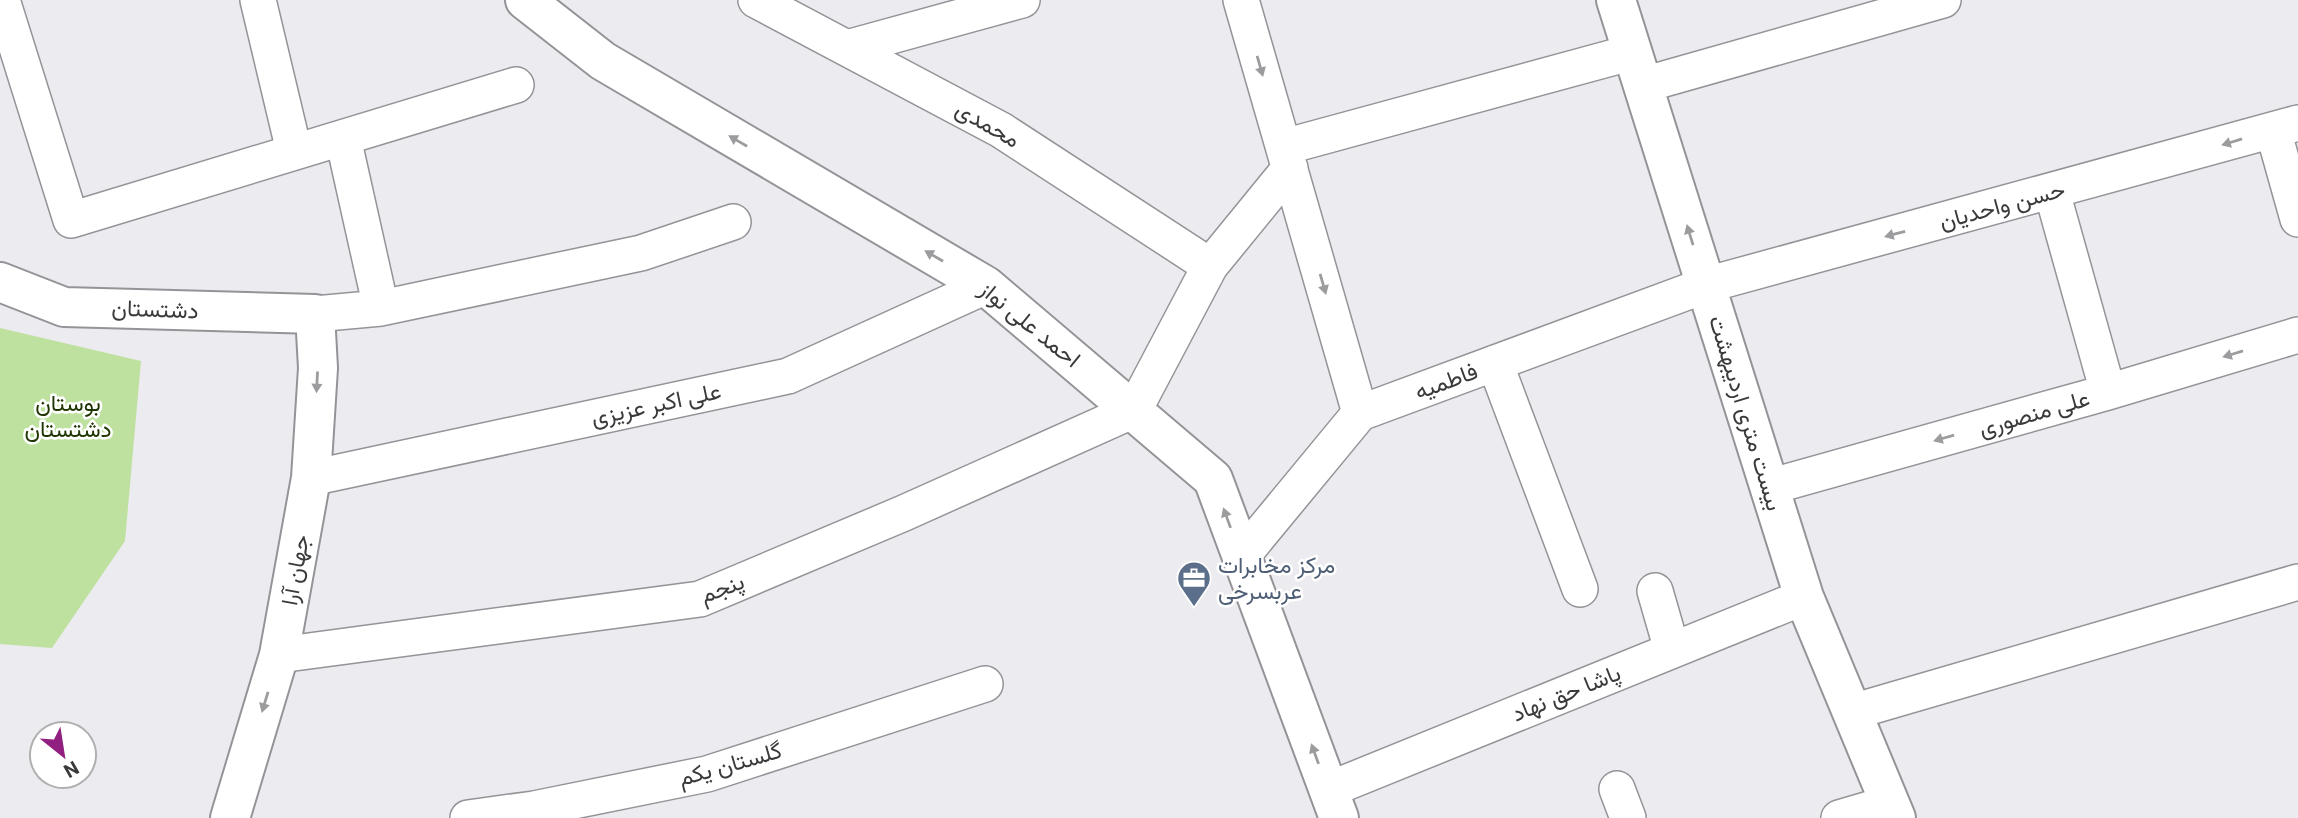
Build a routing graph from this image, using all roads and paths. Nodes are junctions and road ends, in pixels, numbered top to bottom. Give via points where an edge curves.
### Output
1 (2, 0) edge
2 (259, 0) edge
3 (525, 0) edge
4 (756, 0) edge
5 (1022, 0) edge
6 (1241, 0) edge
7 (1616, 0) edge
8 (1942, 0) edge
9 (848, 48) junction
10 (1638, 68) junction
11 (516, 85) dead end
12 (2285, 126) edge
13 (343, 138) junction
14 (294, 151) junction
15 (1287, 158) junction
16 (2052, 192) junction
17 (2298, 219) edge
18 (733, 222) dead end
19 (1210, 266) junction
20 (0, 282) edge
21 (1706, 285) junction
22 (986, 286) junction
23 (381, 308) junction
24 (315, 314) junction
25 (2298, 335) edge
26 (1495, 363) junction
27 (2108, 392) junction
28 (1134, 410) junction
29 (1360, 413) junction
30 (312, 478) junction
31 (1769, 487) junction
32 (1242, 556) junction
33 (2298, 582) edge
34 (1580, 589) dead end
35 (1654, 591) dead end
36 (1804, 597) junction
37 (1672, 650) junction
38 (279, 655) junction
39 (985, 684) dead end
40 (1852, 712) junction
41 (627, 804) edge
42 (1333, 804) edge
43 (1893, 810) edge
44 (230, 818) edge
45 (468, 818) edge
46 (1839, 818) edge

1 - 14 street via 71,220
2 - 14 street
22 -> 3 street, احمد علی نواز via 603,61
4 - 9 street, محمدی
5 - 9 street
6 -> 15 street
7 - 10 street, بیست متری اردیبهشت
8 - 10 street
9 - 19 street, محمدی via 1001,130
10 - 15 street
21 -> 10 street, بیست متری اردیبهشت
11 - 13 street
12 -> 16 street, حسن واحدیان
12 - 17 street
13 - 14 street
13 - 23 street
15 - 19 street
15 -> 29 street
16 -> 21 street, حسن واحدیان
16 - 27 street
18 - 23 street via 642,253
19 - 28 street
20 - 24 street, دشتستان via 64,307
21 - 26 street, فاطمیه
21 - 31 street, بیست متری اردیبهشت
22 - 28 street, احمد علی نواز
22 - 30 street, علی اکبر عزیزی via 788,376
23 - 24 street
24 -> 30 street, جهان آرا via 318,368
25 -> 27 street, علی منصوری
26 - 29 street, فاطمیه
26 - 34 street
27 -> 31 street, علی منصوری
32 -> 28 street, احمد علی نواز via 1213,479
28 - 38 street, پنجم via 700,599
29 - 32 street
30 - 38 street, جهان آرا
31 - 36 street, بیست متری اردیبهشت
42 -> 32 street, احمد علی نواز
33 - 40 street
35 - 37 street
36 - 37 street, پاشا حق نهاد
36 - 40 street, بیست متری اردیبهشت
37 - 42 street, پاشا حق نهاد
38 -> 44 street, جهان آرا
39 - 41 street, گلستان یکم
40 - 43 street, بیست متری اردیبهشت
41 - 45 street, گلستان یکم
43 - 46 street

